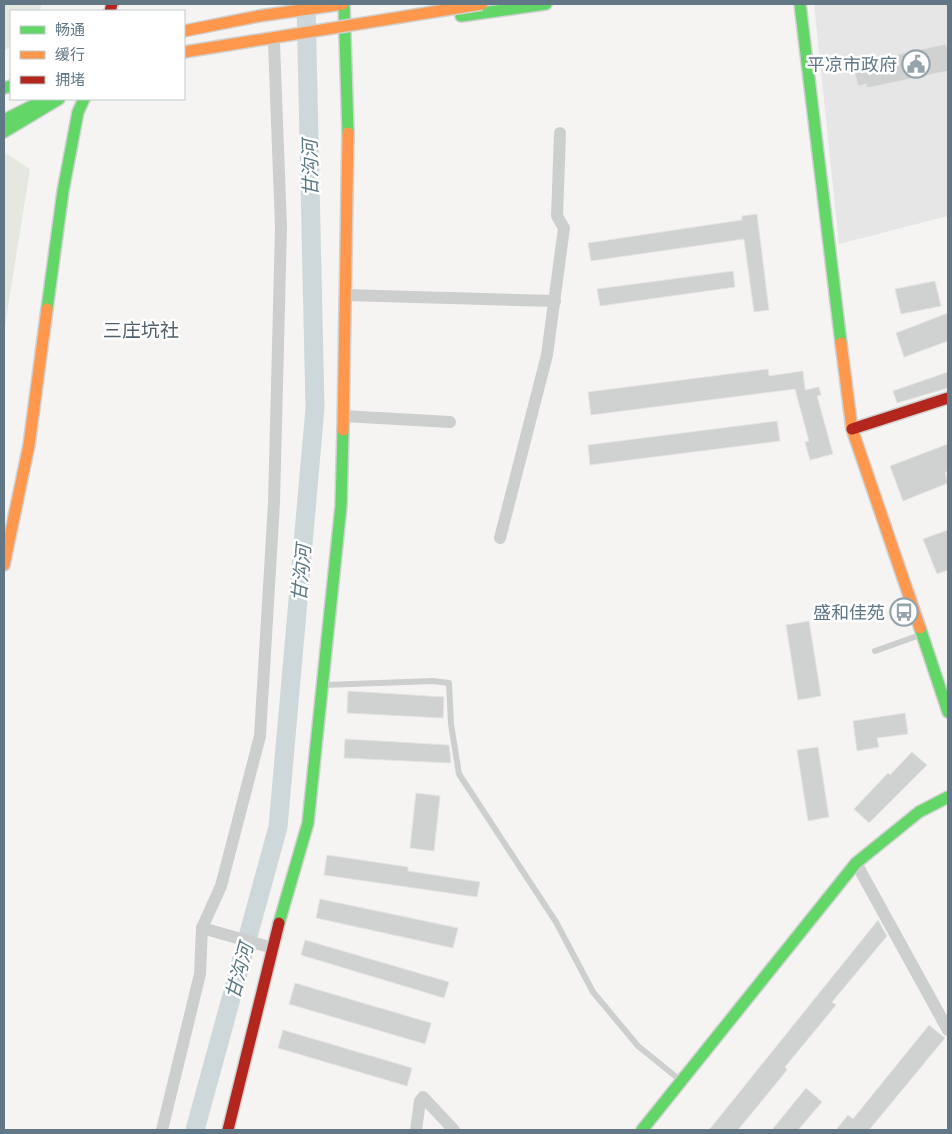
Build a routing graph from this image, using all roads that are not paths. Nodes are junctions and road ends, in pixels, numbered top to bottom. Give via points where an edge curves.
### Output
1 (344, 4) edge
2 (482, 4) edge
3 (546, 4) edge
4 (800, 4) edge
5 (359, 11) dead end
6 (185, 32) edge
7 (345, 33) junction
8 (185, 40) edge
9 (274, 43) junction
10 (185, 54) edge
11 (185, 54) edge
12 (44, 100) edge
13 (57, 100) edge
14 (75, 100) edge
15 (84, 100) edge
16 (4, 120) edge
17 (4, 132) edge
18 (560, 132) dead end
19 (346, 295) junction
20 (555, 301) junction
21 (948, 398) edge
22 (343, 416) junction
23 (450, 422) dead end
24 (852, 429) junction
25 (4, 513) edge
26 (500, 538) dead end
27 (4, 565) edge
28 (920, 634) junction
29 (875, 651) dead end
30 (322, 686) junction
31 (948, 712) edge
32 (948, 797) edge
33 (856, 863) junction
34 (202, 928) junction
35 (273, 948) junction
36 (948, 1030) edge
37 (681, 1081) junction
38 (162, 1130) edge
39 (228, 1130) edge
40 (416, 1130) edge
41 (454, 1130) edge
42 (642, 1130) edge

1 - 6 street
1 - 7 street
2 - 10 street, bridge
3 - 7 street
4 - 24 street
5 - 8 street
7 - 9 street
7 - 19 street via 349,159
9 - 11 street
9 - 34 street via 281,227 274,503 260,736 221,886
12 - 16 street
13 - 17 street
14 - 25 street via 67,110 52,189 18,444
15 - 27 street via 78,112 63,191 29,445
18 - 20 street via 557,216 564,228
19 - 20 street
19 - 22 street
20 - 26 street via 547,355
21 - 24 street
22 - 23 street
22 - 30 street via 341,506
24 - 28 street
28 - 29 lane
28 - 31 street
30 - 35 street via 308,823
30 - 37 lane via 433,681 449,684 459,774 556,922 593,992 638,1046
32 - 33 street via 919,812
33 - 36 street
33 - 37 street
34 - 35 street
34 - 38 street via 200,974
35 - 39 street
37 - 42 street
40 - 41 street via 423,1097

